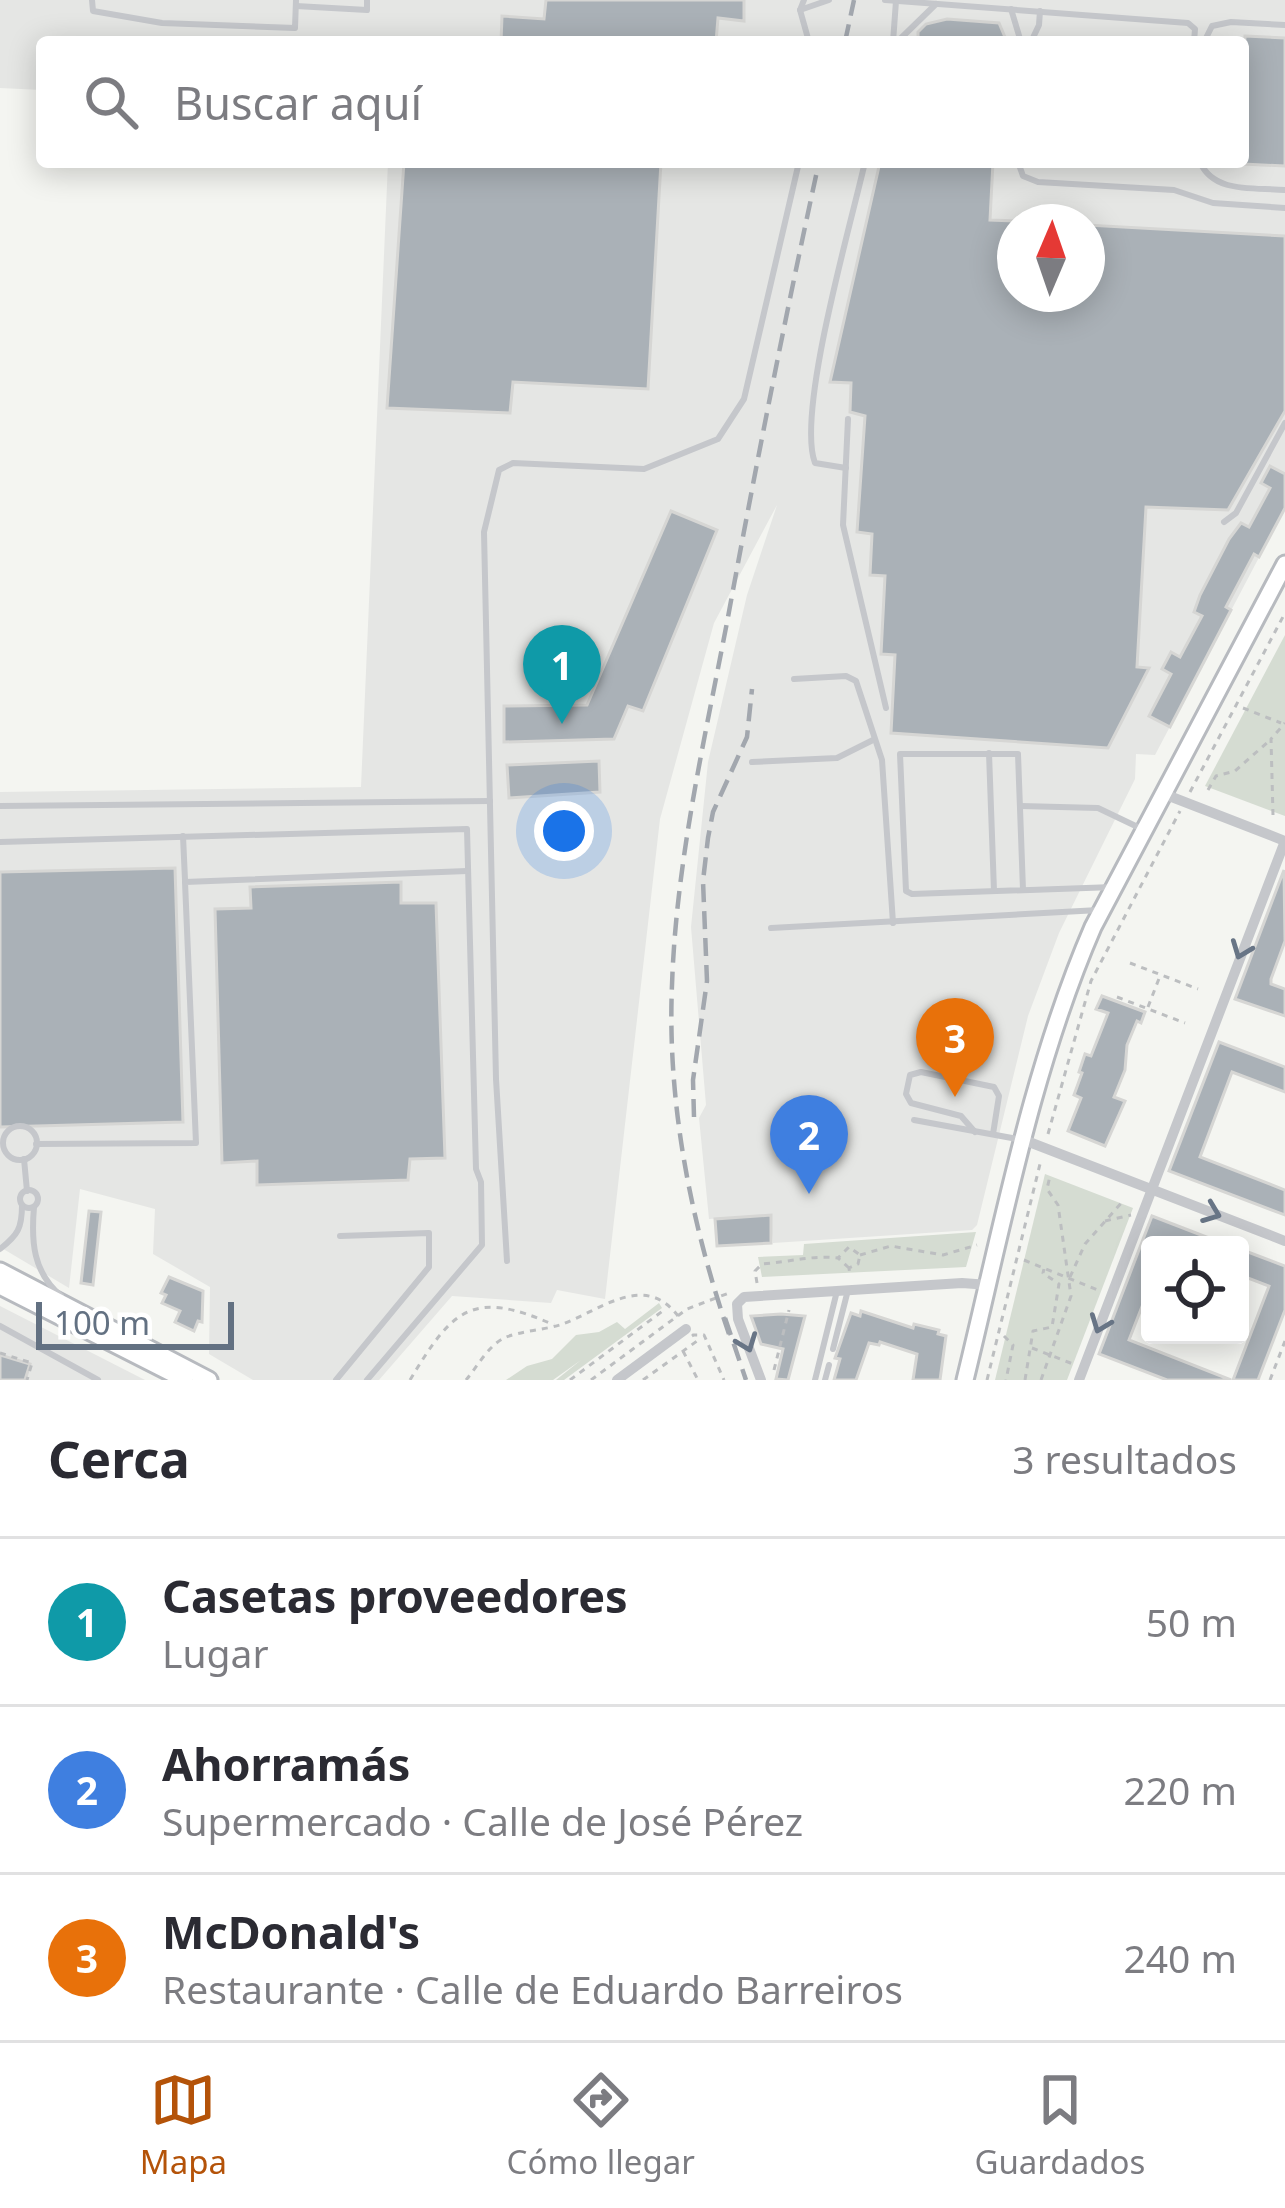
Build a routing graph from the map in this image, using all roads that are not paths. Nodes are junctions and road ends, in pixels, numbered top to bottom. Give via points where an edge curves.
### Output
1 (92, 0) edge
2 (367, 0) edge
3 (804, 0) edge
4 (829, 0) edge
5 (885, 0) edge
6 (896, 1) edge
7 (296, 3) edge
8 (936, 4) junction
9 (1011, 9) junction
10 (800, 10) junction
11 (1040, 11) junction
12 (1058, 14) junction
13 (1285, 25) edge
14 (1038, 27) junction
15 (807, 36) edge
16 (895, 36) edge
17 (901, 36) edge
18 (1019, 36) edge
19 (1034, 36) edge
20 (1194, 36) edge
21 (1207, 36) edge
22 (798, 168) edge
23 (864, 168) edge
24 (1021, 168) edge
25 (1203, 168) edge
26 (1285, 190) edge
27 (1285, 208) edge
28 (848, 419) dead end
29 (1285, 423) edge
30 (846, 468) junction
31 (1224, 522) dead end
32 (1285, 564) edge
33 (794, 679) dead end
34 (886, 708) dead end
35 (873, 740) junction
36 (989, 753) junction
37 (752, 763) dead end
38 (1164, 794) junction
39 (490, 801) junction
40 (0, 806) edge
41 (1021, 806) junction
42 (1144, 830) junction
43 (183, 836) junction
44 (1285, 841) edge
45 (0, 842) edge
46 (469, 871) junction
47 (185, 881) junction
48 (1114, 887) junction
49 (1023, 890) junction
50 (994, 891) junction
51 (1102, 910) junction
52 (892, 923) junction
53 (771, 928) dead end
54 (914, 1120) dead end
55 (975, 1132) junction
56 (993, 1134) junction
57 (1024, 1140) junction
58 (36, 1144) junction
59 (24, 1159) junction
60 (27, 1190) junction
61 (1152, 1190) junction
62 (22, 1205) junction
63 (34, 1207) junction
64 (340, 1235) dead end
65 (1285, 1241) edge
66 (0, 1249) edge
67 (507, 1262) dead end
68 (0, 1271) edge
69 (989, 1285) junction
70 (0, 1286) edge
71 (843, 1291) junction
72 (73, 1306) junction
73 (0, 1326) edge
74 (686, 1329) dead end
75 (833, 1349) dead end
76 (829, 1365) dead end
77 (94, 1379) edge
78 (185, 1380) edge
79 (208, 1380) edge
80 (336, 1380) edge
81 (367, 1380) edge
82 (616, 1380) edge
83 (761, 1380) edge
84 (815, 1380) edge
85 (825, 1380) edge
86 (965, 1380) edge
87 (1079, 1380) edge

1 - 7 lane via 93,10 133,20 295,28
2 - 7 lane via 367,10
3 - 10 lane
4 - 10 lane
5 - 6 lane
6 - 8 lane
6 - 16 lane
8 - 9 lane
8 - 17 lane
9 - 11 lane
9 - 18 lane
10 - 15 lane
11 - 12 lane
11 - 14 lane
12 - 14 lane
12 - 20 lane via 1188,23
13 - 21 lane via 1231,22 1212,26
14 - 19 lane
22 - 39 lane via 744,399 718,439 644,469 513,463 500,470 484,532
23 - 30 lane via 814,380 810,440 815,464
24 - 27 lane via 1038,182 1174,190 1213,203
25 - 26 lane via 1218,184
28 - 30 lane
29 - 31 lane
30 - 34 lane via 843,525
32 - 38 street
33 - 35 lane via 856,681
35 - 37 lane via 837,758
35 - 52 lane via 882,760
36 - 41 lane via 1018,754
36 - 50 lane
36 - 50 lane via 898,757 903,887
38 - 42 street
38 - 44 street
39 - 40 lane
39 - 67 lane
41 - 42 lane via 1098,808
41 - 49 lane
42 - 48 street
43 - 45 lane
43 - 46 lane via 467,829
43 - 47 lane
44 -> 61 street
46 - 47 lane
46 - 81 lane via 482,1245
47 - 58 lane via 196,1143
48 - 49 lane
48 - 51 street
49 - 50 lane
51 - 52 lane
51 - 57 street via 1067,991
52 - 53 lane
54 - 55 lane
55 - 56 lane
55 - 56 lane via 961,1115 911,1103 910,1075 994,1088
56 - 57 lane
57 - 61 street
57 - 69 street
58 - 59 lane
58 - 59 lane via 27,1128 7,1132 7,1154
59 - 60 lane
60 - 62 lane
60 - 63 lane via 37,1195
61 -> 65 street
61 -> 87 street
62 - 63 lane
62 - 66 lane via 22,1225
63 - 72 lane via 36,1264
64 - 80 lane via 429,1233 429,1267
68 - 72 street
69 - 71 street
69 - 86 street
70 - 78 street
71 - 75 lane
71 -> 83 street via 733,1299
71 - 84 lane
72 - 79 street
73 - 77 lane
74 - 82 street
76 - 85 lane

